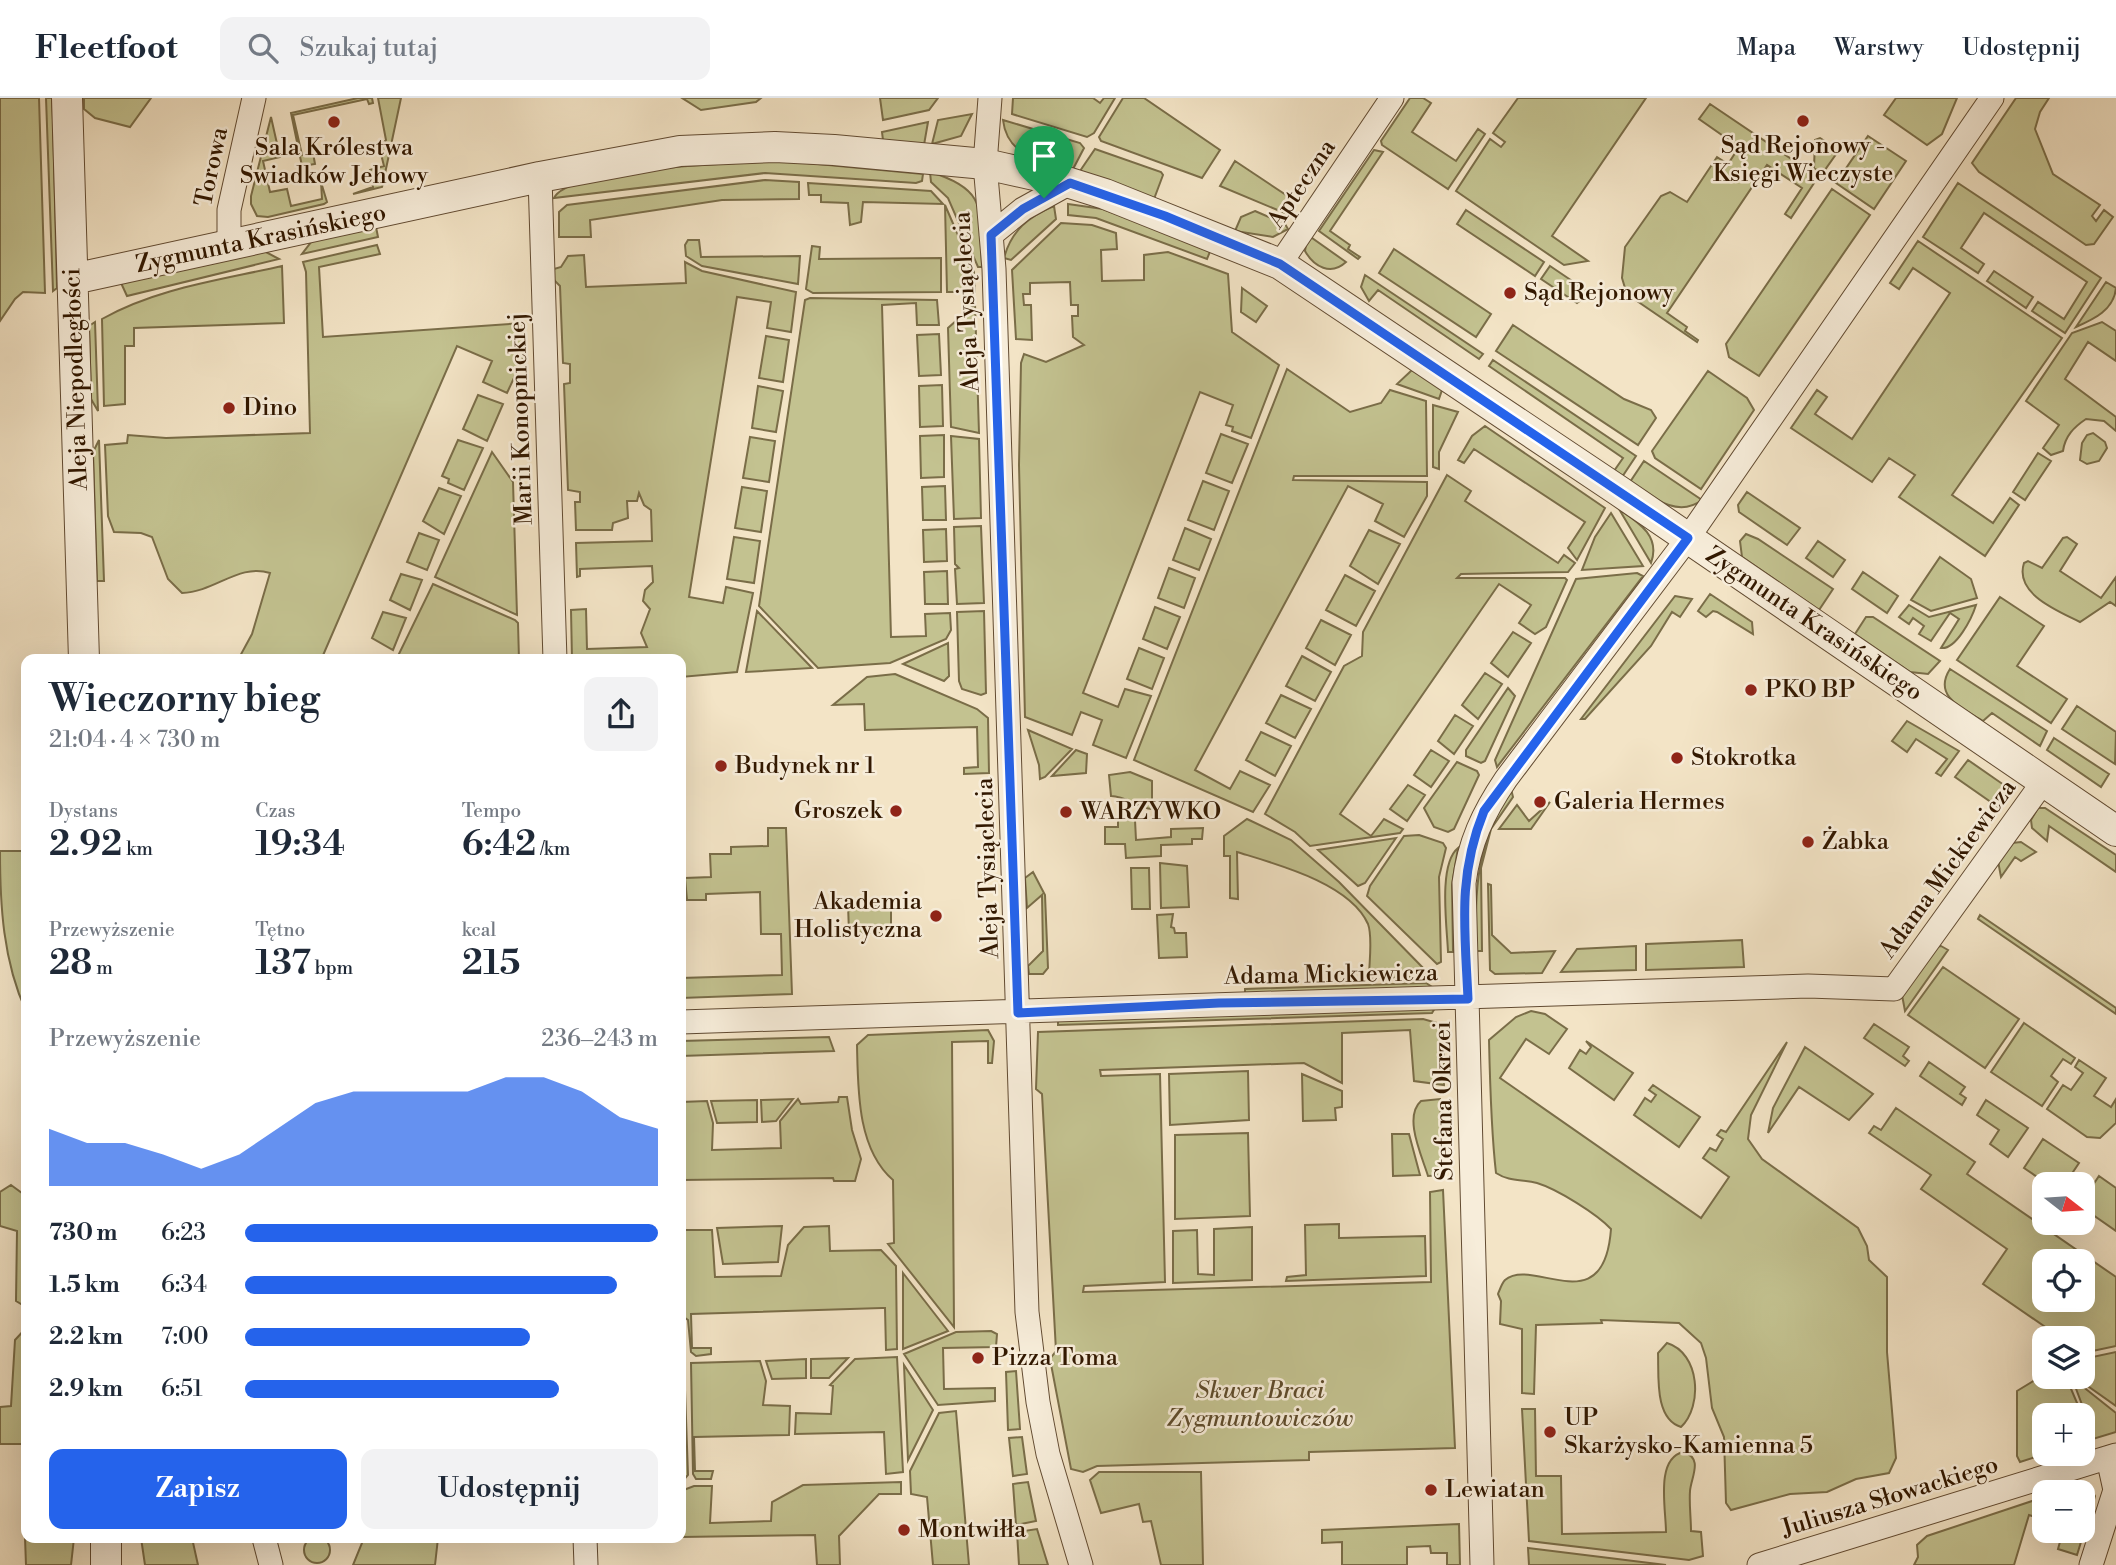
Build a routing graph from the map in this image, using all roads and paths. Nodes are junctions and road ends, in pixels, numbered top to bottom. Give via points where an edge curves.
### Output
1 (67, 98) edge
2 (254, 98) edge
3 (990, 98) edge
4 (1392, 98) edge
5 (1992, 98) edge
6 (985, 164) junction
7 (540, 177) junction
8 (1070, 183) junction
9 (991, 235) junction
10 (229, 247) junction
11 (1280, 264) junction
12 (74, 279) junction
13 (1688, 538) junction
14 (84, 654) edge
15 (555, 654) edge
16 (2043, 782) junction
17 (2116, 831) edge
18 (1468, 999) junction
19 (1018, 1013) junction
20 (686, 1022) edge
21 (2112, 1456) edge
22 (106, 1543) edge
23 (265, 1543) edge
24 (585, 1543) edge
25 (106, 1565) edge
26 (271, 1565) edge
27 (586, 1565) edge
28 (1081, 1565) edge
29 (1482, 1565) edge
30 (1759, 1565) edge
31 (2091, 1565) edge

1 - 12 street, Aleja Niepodległości
2 - 10 street, Torowa via 229,210
3 - 6 street, Aleja Tysiąclecia
4 - 11 street, Apteczna
5 - 13 street, Stefana Okrzei
6 - 7 street, Zygmunta Krasińskiego via 775,146 680,151
6 - 8 street, Zygmunta Krasińskiego
6 - 9 street, Aleja Tysiąclecia
7 - 10 street, Zygmunta Krasińskiego
7 - 15 street, Marii Konopnickiej
8 - 9 street via 1023,209
8 - 11 street, Zygmunta Krasińskiego
9 - 19 street, Aleja Tysiąclecia
10 - 12 street, Zygmunta Krasińskiego
11 - 13 street, Zygmunta Krasińskiego
12 - 14 street, Aleja Niepodległości
13 - 16 street, Zygmunta Krasińskiego
13 - 18 street, Stefana Okrzei via 1484,811 1467,858 1464,883
16 - 17 street, Zygmunta Krasińskiego
16 - 18 street, Adama Mickiewicza via 1894,989 1808,986
18 - 19 street, Adama Mickiewicza via 1219,1003
18 - 29 street, Stefana Okrzei
19 - 20 street, Adama Mickiewicza
19 - 28 street, Aleja Tysiąclecia via 1027,1312 1048,1454
21 - 30 street, Juliusza Słowackiego
21 - 31 street via 2115,1490
22 - 25 street
23 - 26 street
24 - 27 street

